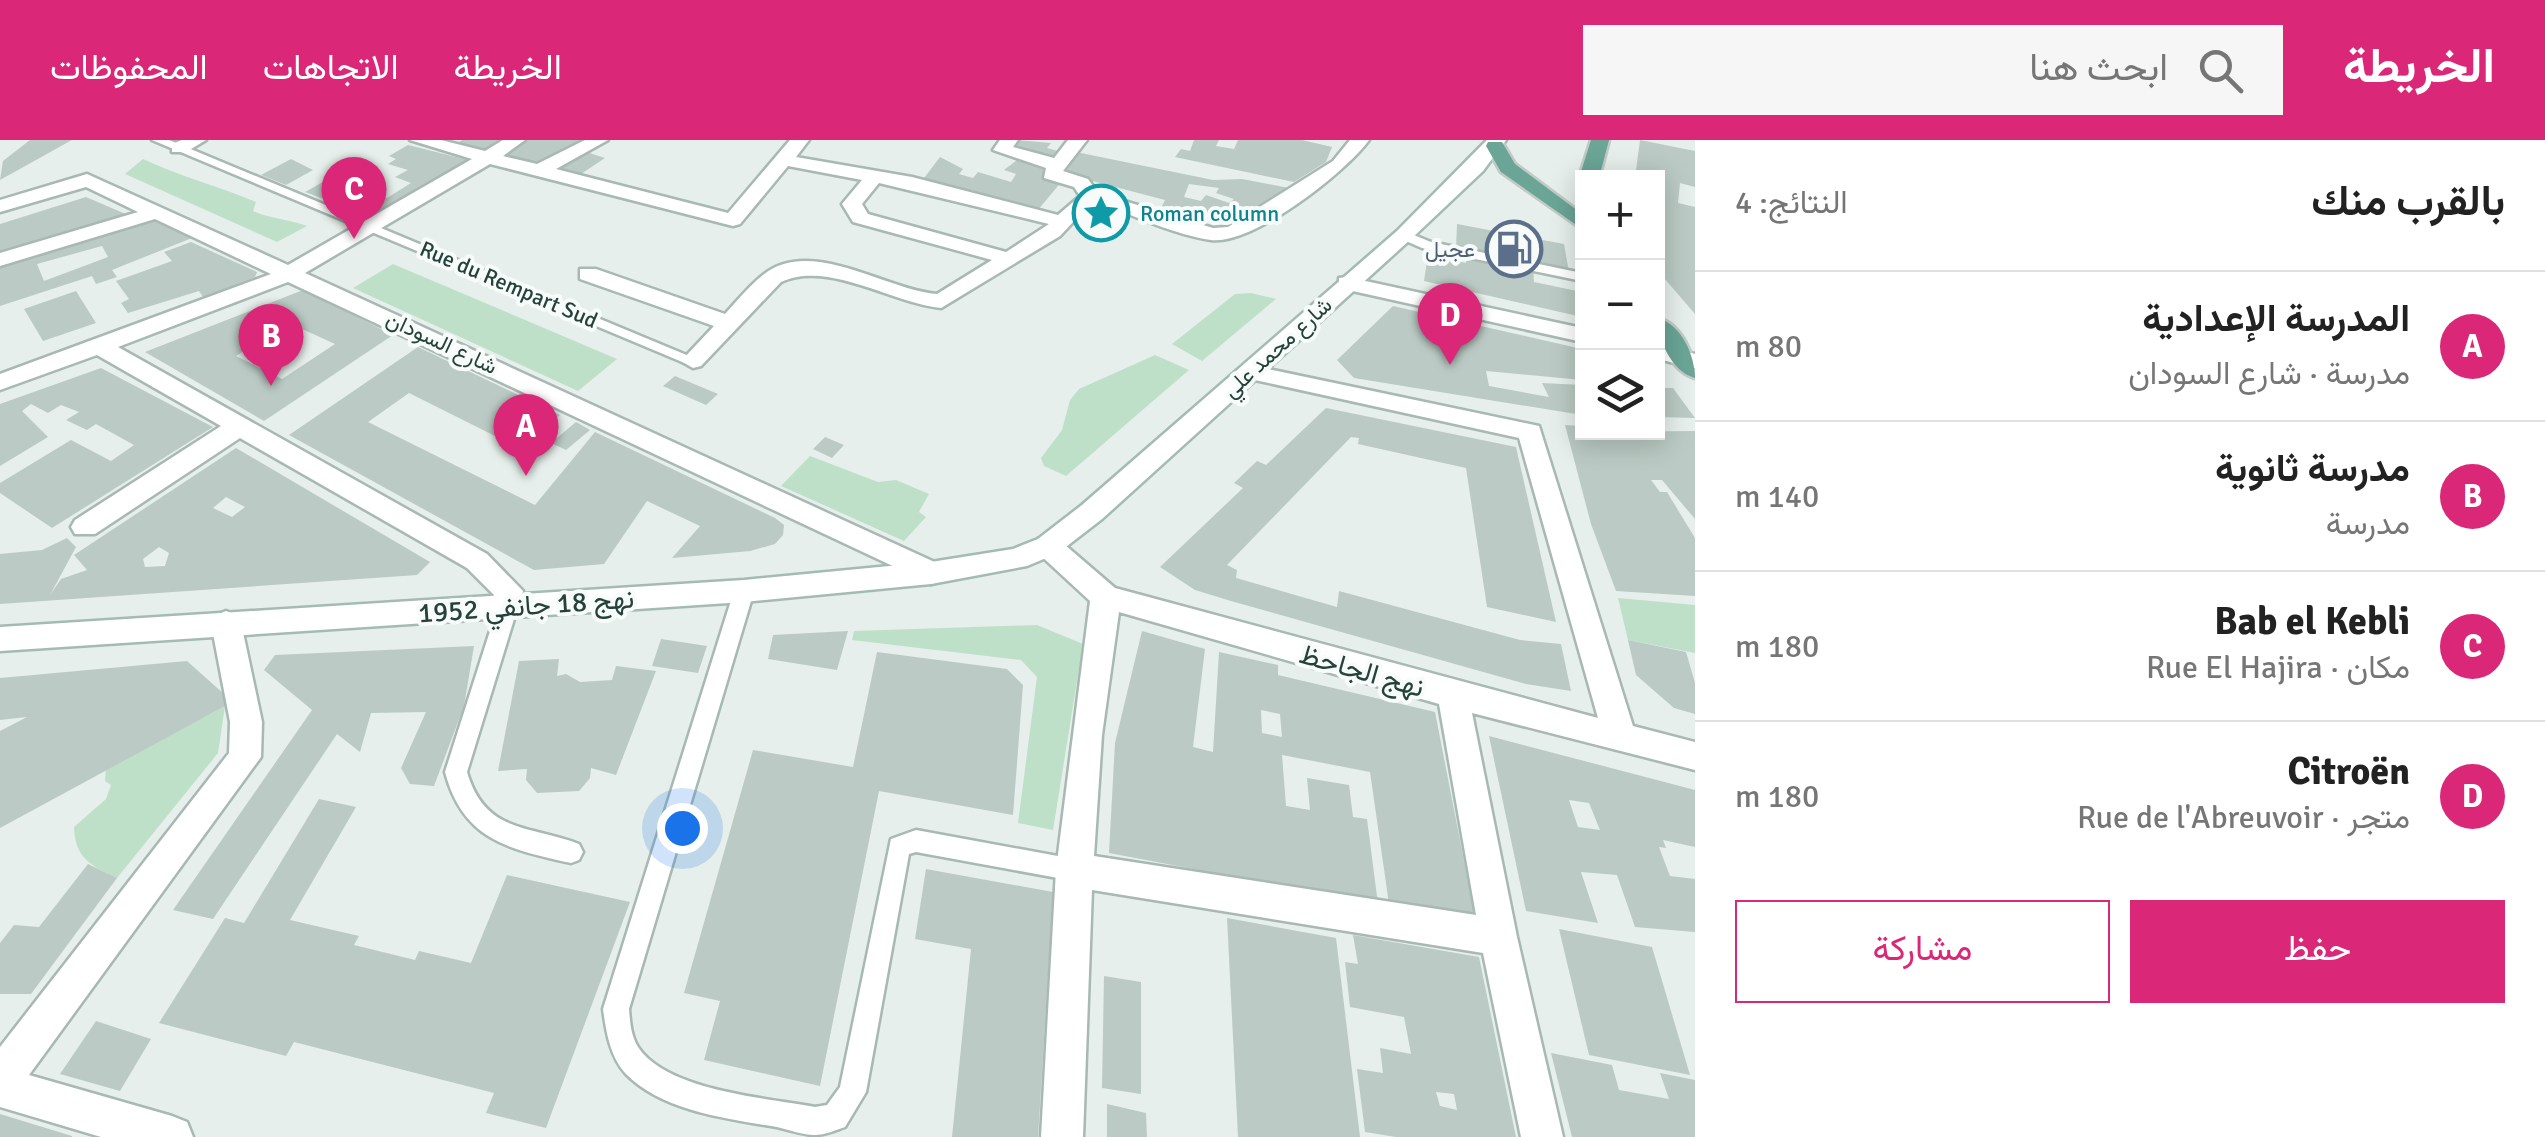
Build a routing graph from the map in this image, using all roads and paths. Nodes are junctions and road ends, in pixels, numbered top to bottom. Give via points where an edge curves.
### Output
1 (158, 140) edge
2 (419, 140) edge
3 (516, 140) edge
4 (599, 140) edge
5 (800, 140) edge
6 (1009, 140) edge
7 (1078, 140) edge
8 (1360, 140) edge
9 (1600, 140) edge
10 (1496, 143) edge
11 (188, 144) edge
12 (484, 157) junction
13 (784, 160) junction
14 (1056, 165) junction
15 (542, 170) junction
16 (1591, 170) edge
17 (875, 176) junction
18 (1092, 198) junction
19 (0, 206) edge
20 (158, 212) junction
21 (1575, 219) edge
22 (1063, 222) junction
23 (374, 227) junction
24 (1404, 235) junction
25 (997, 255) dead end
26 (0, 260) edge
27 (292, 272) junction
28 (588, 274) dead end
29 (1575, 276) edge
30 (1347, 282) junction
31 (731, 324) junction
32 (1575, 333) edge
33 (1665, 333) edge
34 (98, 346) junction
35 (1665, 354) edge
36 (693, 362) joint
37 (1691, 363) edge
38 (1249, 372) junction
39 (5, 377) edge
40 (242, 426) junction
41 (85, 527) dead end
42 (1048, 546) junction
43 (931, 573) junction
44 (744, 591) junction
45 (1105, 597) junction
46 (508, 606) junction
47 (226, 623) junction
48 (0, 639) edge
49 (1452, 695) junction
50 (1620, 738) junction
51 (1695, 756) edge
52 (571, 852) dead end
53 (1074, 870) junction
54 (1498, 937) junction
55 (0, 1083) edge
56 (172, 1137) edge
57 (1062, 1137) edge
58 (1542, 1137) edge

1 - 11 lane, Rue du Rempart Sud
2 - 12 street
3 - 12 street
4 - 15 street
5 - 13 street
6 - 14 street via 1002,150
7 - 14 street
8 - 18 street via 1340,165 1242,230 1212,234
9 - 16 main road
10 - 21 main road via 1508,168
10 - 24 street, شارع محمد علي
11 - 23 lane, Rue du Rempart Sud
12 - 15 street
12 - 23 street
13 - 15 street via 738,224
13 - 17 street
14 - 18 street via 1051,174 1081,182
17 - 22 street
17 - 25 street via 852,204 860,218
18 - 22 street
19 - 20 street, شارع السودان via 88,180
20 - 26 street
20 - 27 street, شارع السودان
22 - 31 street via 950,299 922,300 797,267 774,278
23 - 27 street
23 - 36 lane, Rue du Rempart Sud
24 - 29 lane
24 - 30 street, شارع محمد علي
27 - 34 street
27 - 43 street, شارع السودان
28 - 31 street
30 - 32 street
30 - 38 street, شارع محمد علي
31 - 36 street
33 - 37 main road
34 - 39 street
34 - 40 street
35 - 37 street
38 - 42 street, شارع محمد علي
38 - 50 street via 1530,432
40 - 41 street
40 - 46 street via 477,562 508,591
42 - 43 street, نهج 18 جانفي 1952 via 1018,560
42 - 45 street, نهج الجاحظ
43 - 44 street, نهج 18 جانفي 1952
44 - 46 street, نهج 18 جانفي 1952
44 - 53 lane via 616,1009 619,1036 652,1080 815,1121 835,1117 852,1092 900,846 916,840
45 - 49 street, نهج الجاحظ
45 - 53 street via 1106,637 1086,735
46 - 47 street, نهج 18 جانفي 1952
46 - 52 lane via 456,772 459,790 488,827
47 - 48 street, نهج 18 جانفي 1952
47 - 55 street via 246,722 245,757
49 - 50 street, نهج الجاحظ
49 - 54 street
50 - 51 street, نهج الجاحظ
53 - 54 street
53 - 57 street
54 - 58 street
55 - 56 street

